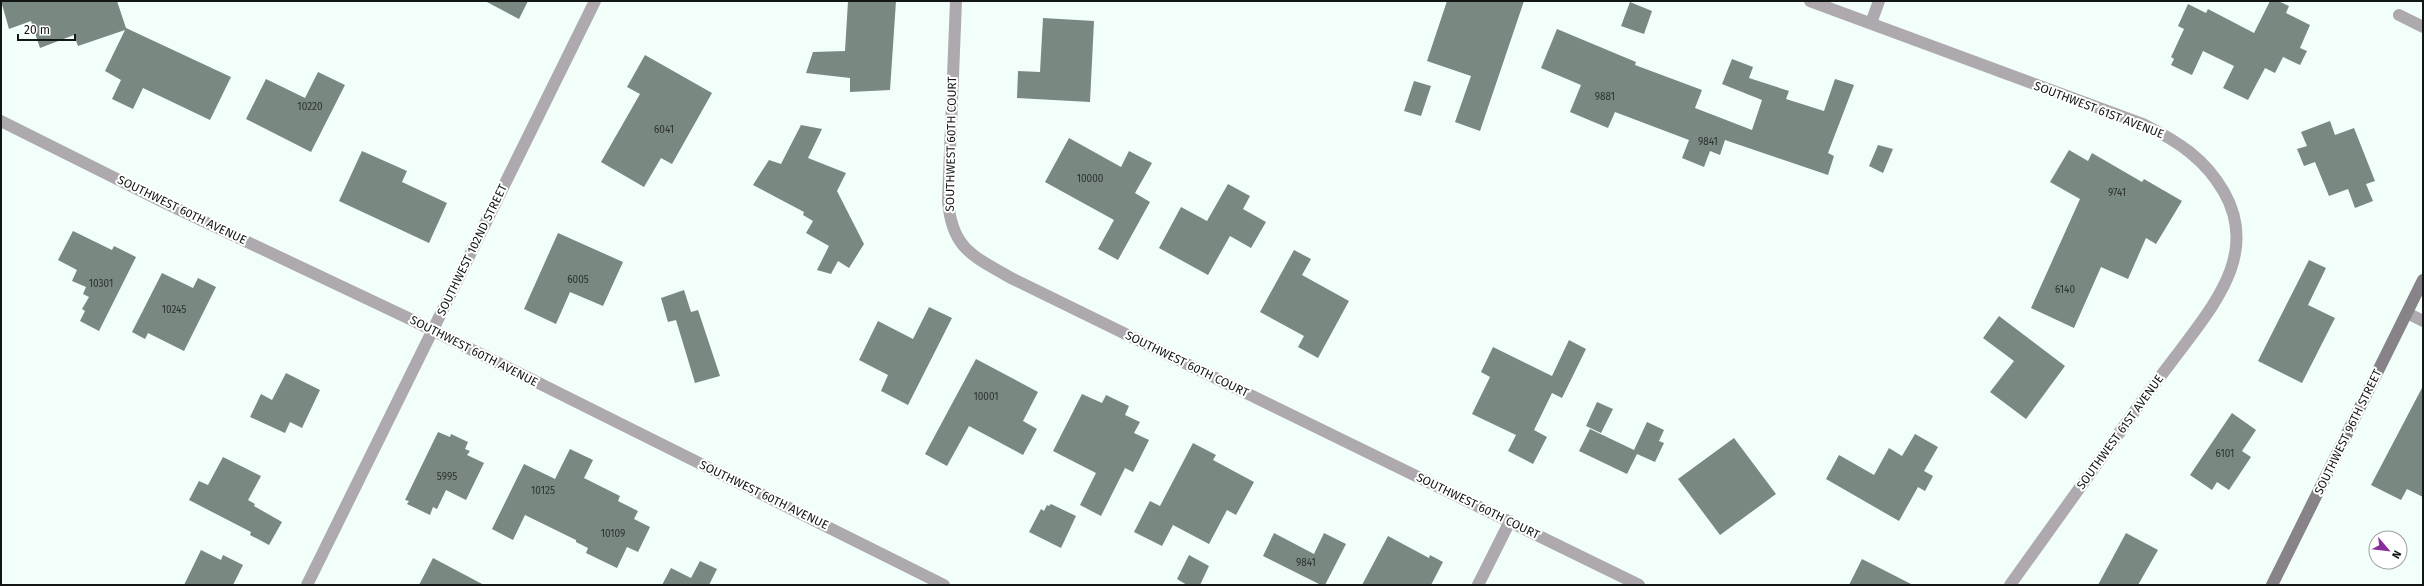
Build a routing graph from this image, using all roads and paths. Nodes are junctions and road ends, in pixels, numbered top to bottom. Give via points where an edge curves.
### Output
1 (595, 1) edge
2 (956, 1) edge
3 (1810, 1) edge
4 (1879, 1) edge
5 (2399, 15) dead end
6 (1871, 23) junction
7 (2423, 27) edge
8 (1, 121) edge
9 (2423, 280) edge
10 (2407, 313) junction
11 (2423, 321) edge
12 (432, 330) junction
13 (1510, 521) junction
14 (307, 585) edge
15 (944, 585) edge
16 (1478, 585) edge
17 (1639, 585) edge
18 (2010, 585) edge
19 (2272, 585) edge

1 - 12 street, SOUTHWEST 102ND STREET
2 - 13 street, SOUTHWEST 60TH COURT via 948,201 953,231 960,243 971,253 1026,285
3 - 6 street, SOUTHWEST 61ST AVENUE
4 - 6 street
5 - 7 street
6 - 18 street, SOUTHWEST 61ST AVENUE via 2145,125 2167,136 2194,153 2205,164 2224,192 2234,216 2236,248 2233,267 2216,302
8 - 12 street, SOUTHWEST 60TH AVENUE
9 - 10 street, SOUTHWEST 96TH STREET
10 - 11 street
10 - 19 street, SOUTHWEST 96TH STREET
12 - 14 street, SOUTHWEST 102ND STREET
12 - 15 street, SOUTHWEST 60TH AVENUE
13 - 16 street
13 - 17 street, SOUTHWEST 60TH COURT

